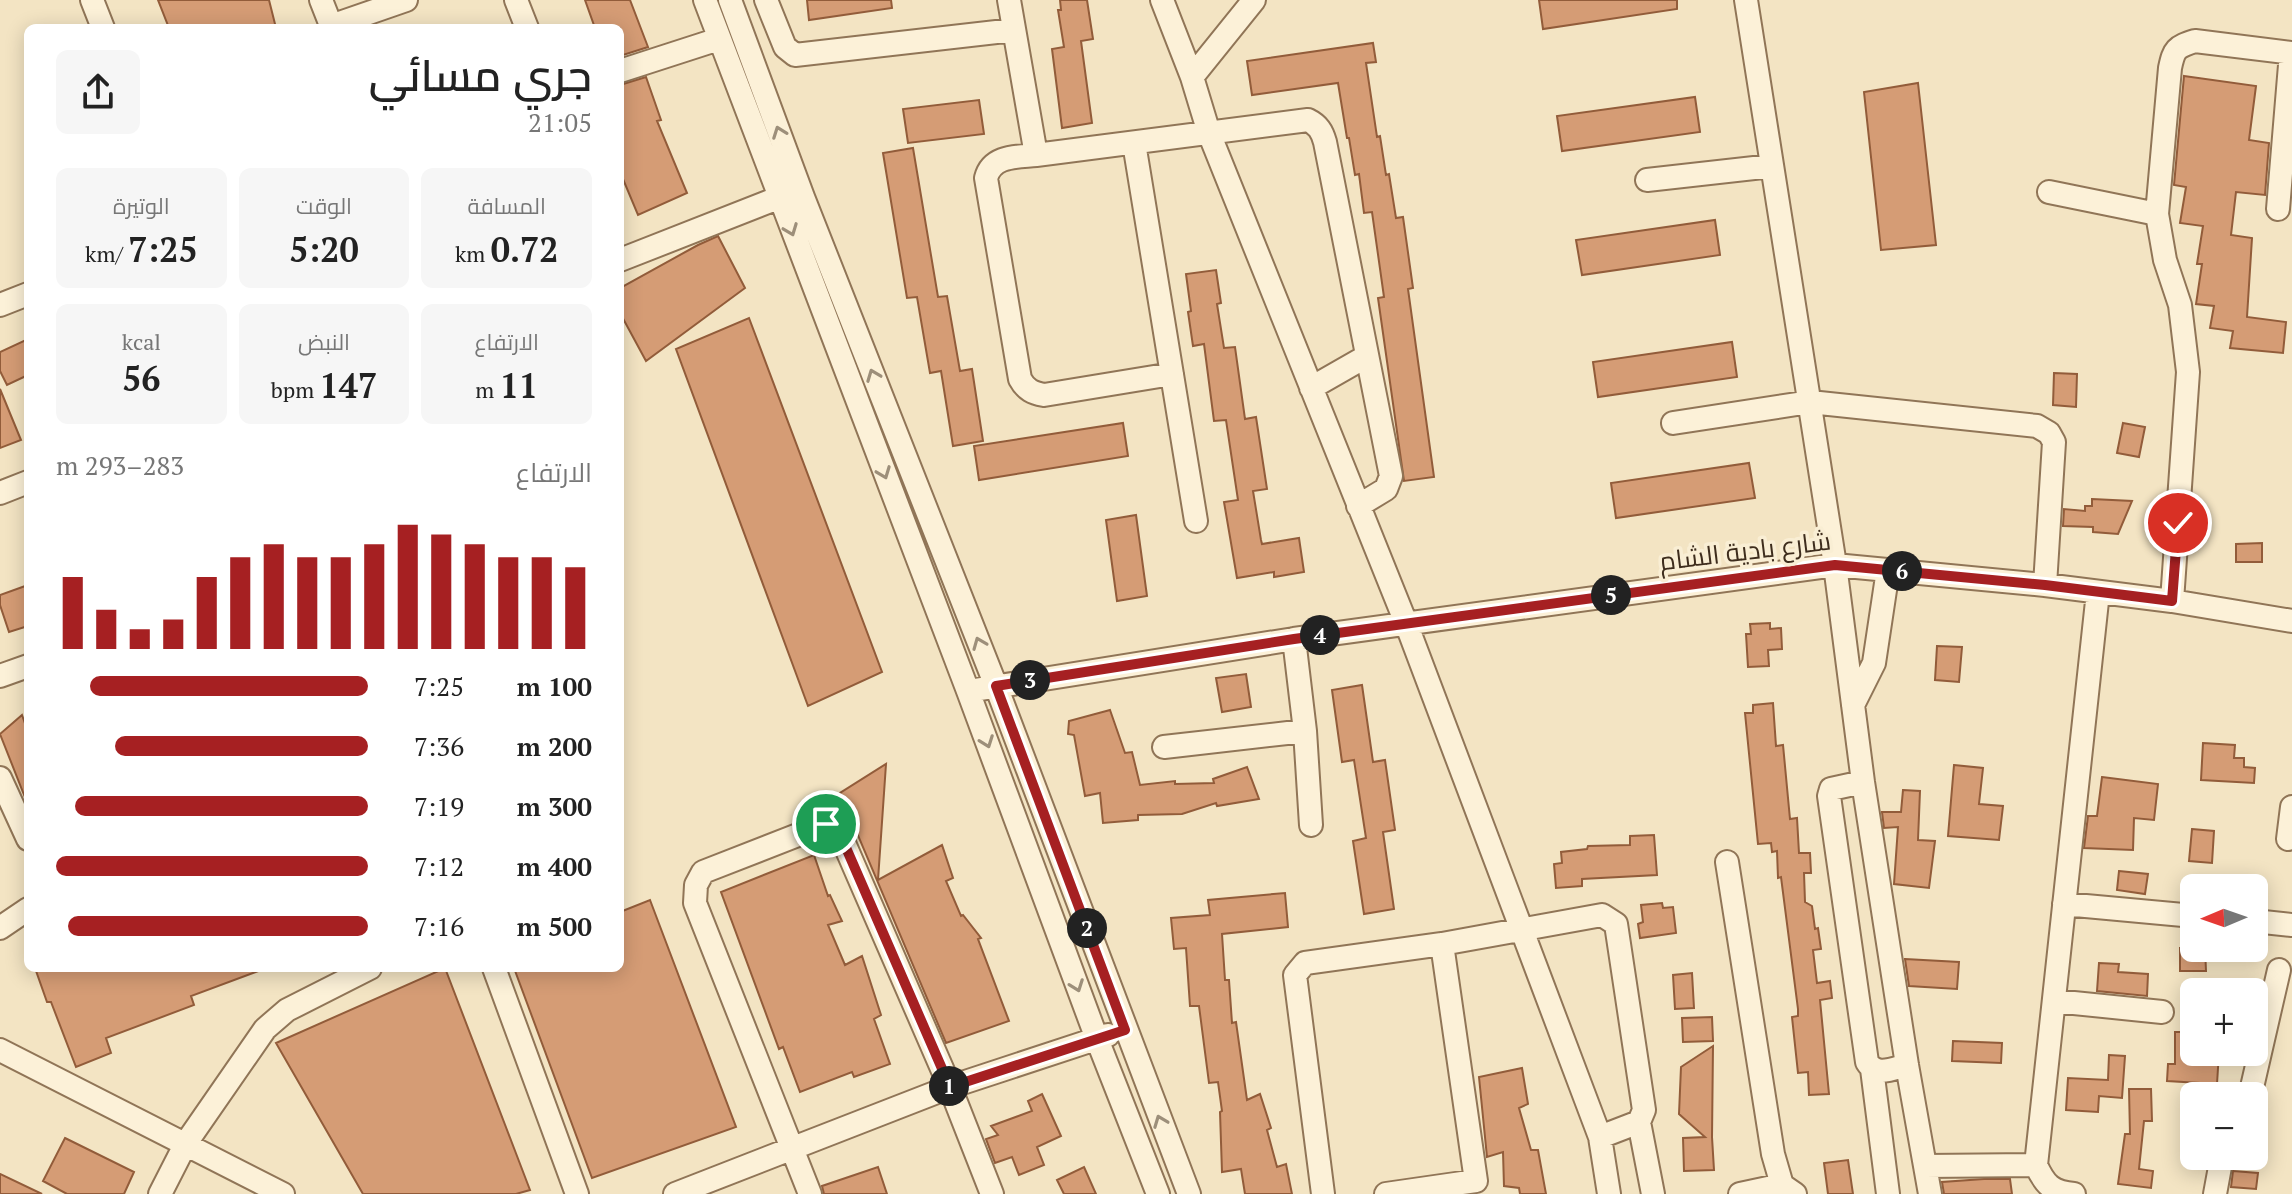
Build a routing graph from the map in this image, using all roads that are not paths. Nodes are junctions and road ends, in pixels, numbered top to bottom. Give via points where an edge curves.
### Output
1 (92, 0) edge
2 (321, 0) edge
3 (406, 0) edge
4 (516, 0) edge
5 (705, 0) edge
6 (730, 0) edge
7 (766, 0) edge
8 (1009, 0) edge
9 (1162, 0) edge
10 (1254, 0) edge
11 (1746, 0) edge
12 (101, 24) edge
13 (330, 24) edge
14 (339, 24) edge
15 (525, 24) edge
16 (1014, 30) junction
17 (719, 39) junction
18 (2291, 53) edge
19 (624, 70) edge
20 (1192, 77) junction
21 (1209, 133) junction
22 (1134, 143) junction
23 (1036, 155) junction
24 (1772, 166) junction
25 (1647, 180) dead end
26 (2049, 192) dead end
27 (778, 198) junction
28 (2278, 209) dead end
29 (2157, 214) junction
30 (624, 258) edge
31 (24, 296) edge
32 (0, 305) edge
33 (1367, 356) junction
34 (1172, 374) junction
35 (1311, 388) junction
36 (1810, 402) junction
37 (891, 422) junction
38 (1673, 423) dead end
39 (868, 432) junction
40 (24, 484) edge
41 (0, 493) edge
42 (1358, 506) junction
43 (1196, 521) dead end
44 (1835, 565) junction
45 (1888, 570) junction
46 (2045, 585) junction
47 (2098, 592) junction
48 (2172, 601) junction
49 (2292, 621) edge
50 (1406, 623) junction
51 (1294, 639) junction
52 (24, 667) edge
53 (0, 676) edge
54 (996, 686) junction
55 (968, 691) junction
56 (1853, 705) junction
57 (1305, 731) junction
58 (1164, 747) dead end
59 (0, 778) edge
60 (1863, 782) junction
61 (2292, 807) edge
62 (1311, 825) dead end
63 (24, 830) edge
64 (2288, 839) dead end
65 (1727, 862) dead end
66 (2064, 904) junction
67 (24, 912) edge
68 (2180, 915) edge
69 (2268, 922) edge
70 (2292, 925) edge
71 (0, 928) edge
72 (1522, 928) junction
73 (1442, 944) junction
74 (2279, 970) dead end
75 (362, 972) edge
76 (495, 972) edge
77 (2054, 1001) junction
78 (2162, 1012) dead end
79 (1125, 1030) junction
80 (1097, 1039) junction
81 (0, 1050) edge
82 (1907, 1065) junction
83 (1872, 1069) junction
84 (2253, 1082) edge
85 (950, 1087) junction
86 (1639, 1122) junction
87 (1600, 1137) junction
88 (186, 1143) junction
89 (793, 1150) junction
90 (2036, 1165) junction
91 (1925, 1166) junction
92 (2219, 1170) edge
93 (1476, 1188) edge
94 (1789, 1189) edge
95 (160, 1194) edge
96 (283, 1194) edge
97 (577, 1194) edge
98 (675, 1194) edge
99 (810, 1194) edge
100 (992, 1194) edge
101 (1158, 1194) edge
102 (1189, 1194) edge
103 (1323, 1194) edge
104 (1386, 1194) edge
105 (1609, 1194) edge
106 (1653, 1194) edge
107 (1740, 1194) edge
108 (1888, 1194) edge
109 (1930, 1194) edge
110 (2074, 1194) edge
111 (2215, 1194) edge

1 - 12 street
2 - 13 street
3 - 14 street
4 - 15 street
5 - 17 street
37 -> 6 street
7 - 16 street via 785,47 795,55
8 - 16 street
9 - 20 street
10 - 20 street
11 - 24 street
16 - 23 street
17 - 19 street
17 - 27 street
18 - 28 street
18 - 29 street via 2207,41 2174,51
20 - 21 street
21 - 22 street
21 - 33 street via 1308,120 1323,133
21 - 35 street
22 - 23 street
22 - 34 street
23 - 34 street via 998,160 986,178 1023,385 1044,395
24 - 25 street
24 - 36 street
26 - 29 street
27 - 30 street
27 -> 39 street
29 - 48 street via 2180,305 2188,372
31 - 32 street
33 - 35 street
33 - 42 street via 1391,476 1386,489
34 - 43 street
35 - 42 street
36 - 38 street
36 - 44 street
36 - 46 street via 2037,426 2049,433 2054,442
37 - 39 street
54 -> 37 street
39 -> 55 street
40 - 41 street
42 - 50 street
44 - 45 street, شارع بادية الشام
44 - 50 street, شارع بادية الشام
44 - 56 street
45 - 46 street, شارع بادية الشام
45 - 56 street via 1874,663
46 - 47 street, شارع بادية الشام
47 - 48 street, شارع بادية الشام
47 - 66 street
48 - 49 street, شارع بادية الشام
50 - 51 street, شارع بادية الشام
50 - 72 street
51 - 54 street, شارع بادية الشام
51 - 57 street
52 - 53 street
54 - 55 street, شارع بادية الشام
54 - 79 street
55 -> 80 street
56 - 60 street
57 - 58 street
57 - 62 street
59 - 63 street
60 - 82 street
60 - 83 street via 1836,786 1829,796
61 - 64 street
65 - 94 street via 1773,1154
66 - 68 street
66 - 77 street
67 - 71 street
69 - 70 street
72 - 73 street
72 - 86 street via 1602,915 1616,924 1644,1110
72 - 87 street
73 - 93 street
73 - 103 street via 1305,963 1295,975
74 - 84 street
75 - 88 street via 287,1010 265,1029
76 - 97 street
77 - 78 street
77 - 90 street
79 - 80 street
102 -> 79 street
80 - 85 street
80 - 101 street
81 - 88 street
82 - 83 street
82 - 91 street
83 - 108 street
85 - 89 street
85 - 89 street via 837,827 817,826 788,837 703,872 695,903
85 - 100 street
86 - 87 street
86 - 106 street
87 - 105 street
88 - 95 street
88 - 96 street
89 - 98 street
89 - 99 street
90 - 91 street
90 - 110 street via 2053,1191
91 - 109 street
92 - 111 street
93 - 104 street
94 - 107 street

